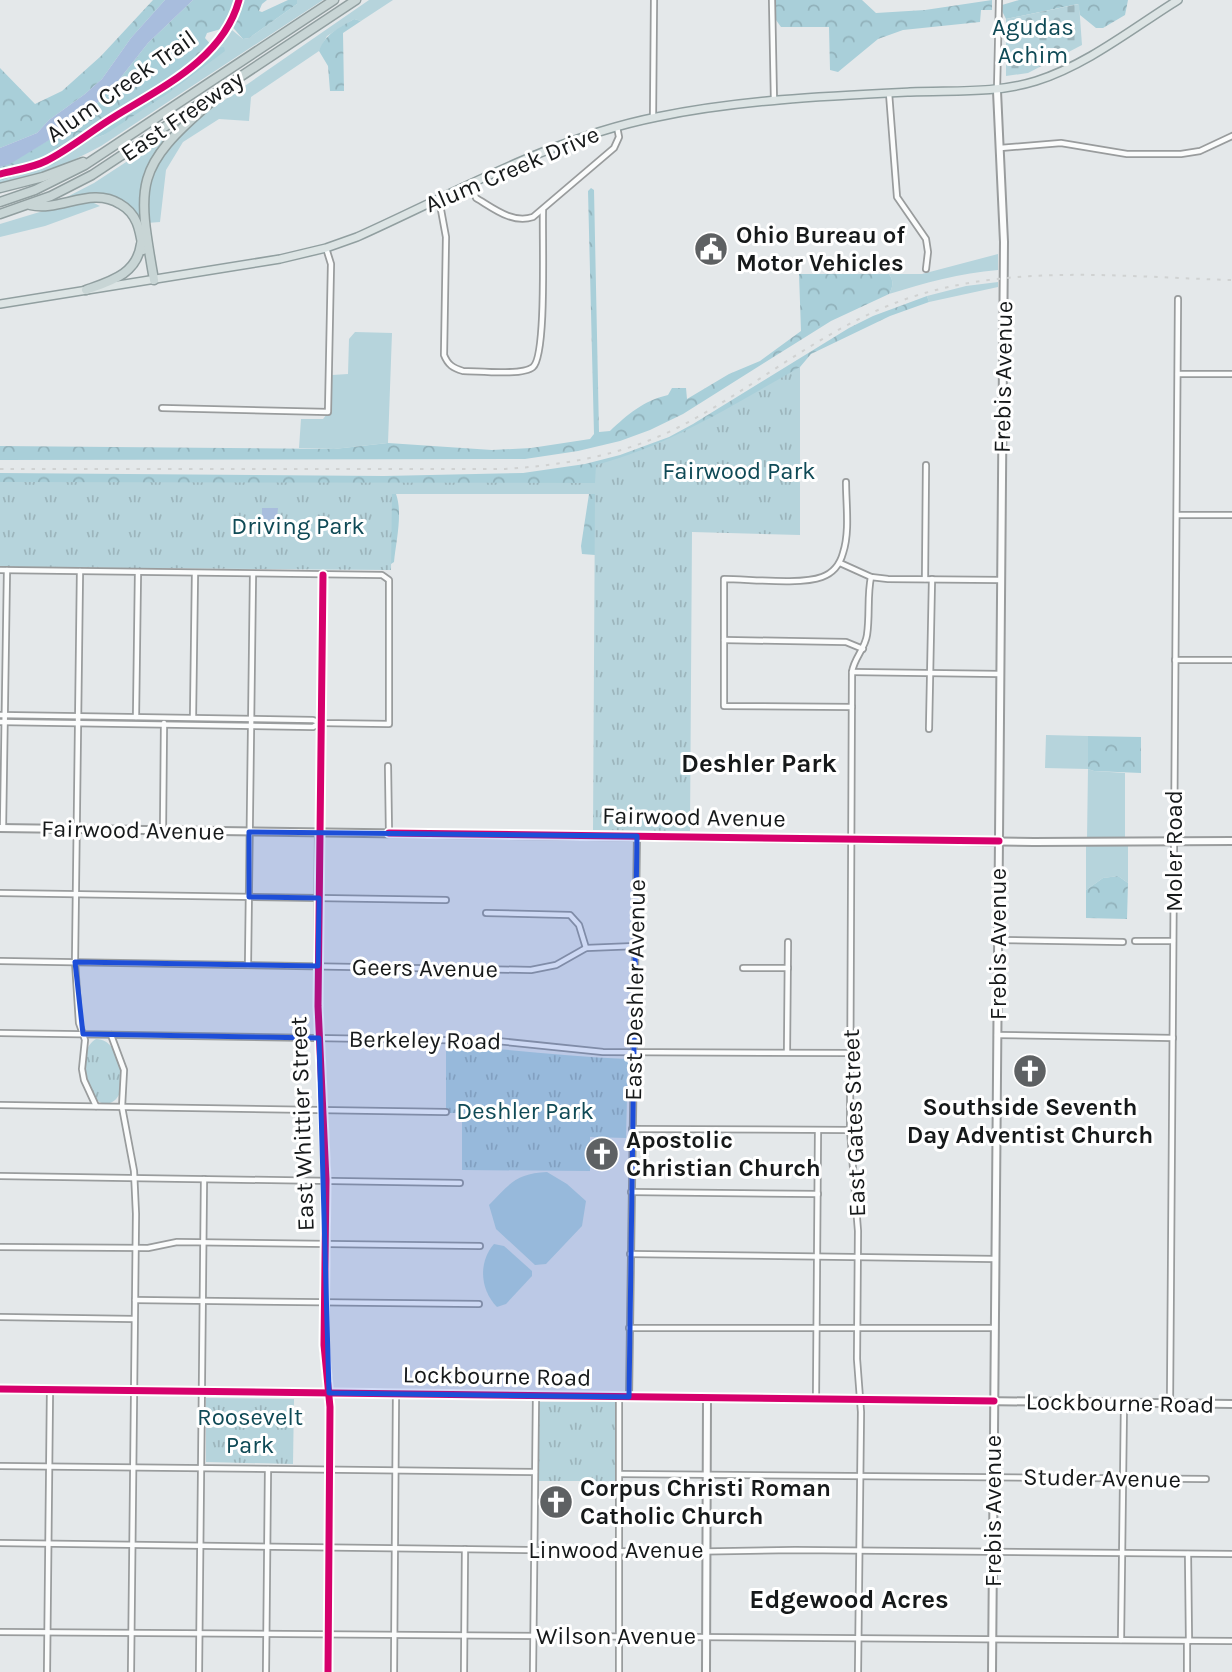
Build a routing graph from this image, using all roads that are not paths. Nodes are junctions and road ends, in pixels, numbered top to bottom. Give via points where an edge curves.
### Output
1 (334, 0) edge
2 (356, 0) edge
3 (654, 0) edge
4 (772, 0) edge
5 (999, 0) edge
6 (1178, 0) edge
7 (238, 79) junction
8 (997, 91) junction
9 (889, 93) junction
10 (774, 102) junction
11 (653, 118) junction
12 (617, 126) junction
13 (1232, 136) edge
14 (999, 148) junction
15 (89, 162) junction
16 (471, 184) junction
17 (0, 188) edge
18 (439, 199) junction
19 (0, 202) edge
20 (30, 205) junction
21 (543, 211) junction
22 (0, 214) edge
23 (141, 234) junction
24 (326, 248) junction
25 (926, 269) dead end
26 (154, 279) junction
27 (86, 290) junction
28 (1178, 299) dead end
29 (0, 304) edge
30 (1178, 374) junction
31 (1232, 374) edge
32 (162, 408) dead end
33 (926, 466) dead end
34 (846, 482) dead end
35 (1177, 515) junction
36 (1232, 515) edge
37 (840, 563) junction
38 (0, 570) edge
39 (7, 570) junction
40 (80, 571) junction
41 (138, 572) junction
42 (195, 573) junction
43 (253, 574) junction
44 (323, 575) junction
45 (871, 577) junction
46 (925, 579) junction
47 (932, 579) junction
48 (1001, 580) junction
49 (724, 640) junction
50 (863, 649) junction
51 (1175, 660) junction
52 (1232, 660) edge
53 (852, 672) junction
54 (930, 673) junction
55 (1000, 674) junction
56 (852, 707) junction
57 (2, 715) edge
58 (78, 716) junction
59 (136, 717) junction
60 (164, 717) junction
61 (193, 717) junction
62 (251, 719) junction
63 (2, 722) edge
64 (78, 723) junction
65 (320, 723) junction
66 (164, 724) junction
67 (251, 726) junction
68 (929, 729) dead end
69 (2, 757) edge
70 (388, 766) dead end
71 (1, 828) edge
72 (76, 829) junction
73 (163, 830) junction
74 (250, 832) junction
75 (319, 832) junction
76 (389, 834) junction
77 (637, 836) junction
78 (851, 838) junction
79 (999, 841) junction
80 (1175, 841) junction
81 (1232, 841) edge
82 (0, 893) edge
83 (75, 894) junction
84 (248, 897) junction
85 (319, 898) junction
86 (446, 900) dead end
87 (486, 913) dead end
88 (998, 940) junction
89 (1135, 941) dead end
90 (1173, 941) junction
91 (788, 942) dead end
92 (1123, 942) dead end
93 (636, 946) junction
94 (586, 948) junction
95 (0, 961) edge
96 (75, 962) junction
97 (248, 965) junction
98 (318, 966) junction
99 (743, 968) dead end
100 (788, 968) junction
101 (0, 1033) edge
102 (83, 1034) junction
103 (111, 1035) junction
104 (997, 1035) junction
105 (319, 1038) junction
106 (1173, 1038) junction
107 (634, 1052) junction
108 (787, 1052) junction
109 (850, 1053) junction
110 (0, 1105) edge
111 (96, 1106) junction
112 (122, 1107) junction
113 (324, 1110) junction
114 (446, 1112) dead end
115 (632, 1129) junction
116 (850, 1130) junction
117 (818, 1131) junction
118 (0, 1176) edge
119 (135, 1178) junction
120 (204, 1179) junction
121 (326, 1181) junction
122 (460, 1183) dead end
123 (631, 1192) junction
124 (818, 1194) junction
125 (203, 1242) junction
126 (325, 1244) junction
127 (480, 1246) dead end
128 (0, 1247) edge
129 (136, 1248) junction
130 (630, 1254) junction
131 (817, 1257) junction
132 (858, 1258) junction
133 (995, 1259) junction
134 (135, 1300) junction
135 (202, 1301) junction
136 (325, 1303) junction
137 (478, 1304) dead end
138 (0, 1317) edge
139 (134, 1319) junction
140 (857, 1326) junction
141 (629, 1328) junction
142 (995, 1328) junction
143 (817, 1329) junction
144 (0, 1389) edge
145 (50, 1390) junction
146 (134, 1391) junction
147 (201, 1391) junction
148 (329, 1393) junction
149 (396, 1394) junction
150 (536, 1396) junction
151 (619, 1397) junction
152 (629, 1397) junction
153 (707, 1398) junction
154 (816, 1399) junction
155 (860, 1400) junction
156 (994, 1401) junction
157 (1124, 1402) junction
158 (1170, 1403) junction
159 (1232, 1404) edge
160 (0, 1466) edge
161 (49, 1467) junction
162 (133, 1468) junction
163 (201, 1468) junction
164 (268, 1469) junction
165 (330, 1470) junction
166 (396, 1471) junction
167 (535, 1472) junction
168 (620, 1474) junction
169 (707, 1474) junction
170 (860, 1475) junction
171 (993, 1477) junction
172 (1123, 1478) junction
173 (1206, 1479) dead end
174 (0, 1544) edge
175 (48, 1544) junction
176 (132, 1545) junction
177 (200, 1546) junction
178 (268, 1547) junction
179 (329, 1548) junction
180 (395, 1548) junction
181 (465, 1549) junction
182 (534, 1550) junction
183 (707, 1550) junction
184 (859, 1550) junction
185 (619, 1551) junction
186 (992, 1552) junction
187 (1122, 1553) junction
188 (1188, 1554) junction
189 (1232, 1555) edge
190 (0, 1633) edge
191 (47, 1633) junction
192 (131, 1634) junction
193 (199, 1634) junction
194 (267, 1634) junction
195 (328, 1635) junction
196 (394, 1635) junction
197 (464, 1636) junction
198 (706, 1636) junction
199 (534, 1637) junction
200 (619, 1637) junction
201 (859, 1637) junction
202 (992, 1639) junction
203 (1121, 1640) junction
204 (1188, 1641) junction
205 (1232, 1641) edge
206 (47, 1672) edge
207 (131, 1672) edge
208 (199, 1672) edge
209 (266, 1672) edge
210 (327, 1672) edge
211 (394, 1672) edge
212 (464, 1672) edge
213 (533, 1672) edge
214 (619, 1672) edge
215 (706, 1672) edge
216 (858, 1672) edge
217 (992, 1672) edge
218 (1187, 1672) edge

1 - 15 highway, East Freeway
2 - 7 highway, East Freeway
3 - 11 street
4 - 10 street
5 - 8 street
6 - 8 main road, Alum Creek Drive via 1074,64 1039,80
7 - 20 highway, East Freeway via 92,175
7 - 26 highway via 177,132 148,175 143,209
8 - 9 main road, Alum Creek Drive
8 - 14 main road, Frebis Avenue
9 - 10 main road, Alum Creek Drive
9 - 25 street via 897,197 926,239
10 - 11 main road, Alum Creek Drive
11 - 12 main road, Alum Creek Drive
12 - 16 main road, Alum Creek Drive via 551,148
12 - 21 street via 619,141 614,148
13 - 14 street via 1181,154 1127,154 1061,143
14 - 48 main road, Frebis Avenue via 1004,242
15 - 17 highway
15 - 19 highway, East Freeway
16 - 18 main road, Alum Creek Drive
16 - 21 street via 476,198 509,217 527,219
18 - 21 street via 445,225 444,348 447,362 463,371 520,372 538,360
18 - 24 main road, Alum Creek Drive
20 - 22 highway, East Freeway
20 - 23 highway via 89,197 110,199 133,214
23 - 26 highway via 148,274
23 - 27 highway via 139,254 126,273
24 - 26 main road, Alum Creek Drive
24 - 32 street via 331,264 328,412
26 - 27 main road, Alum Creek Drive
27 - 29 main road, Alum Creek Drive
28 - 30 street, Moler Road
30 - 31 street
30 - 35 street, Moler Road
33 - 46 street
34 - 37 street via 845,543
35 - 36 street
35 - 51 street, Moler Road
37 - 45 street
37 - 49 street via 814,579 724,579
38 - 39 street
39 - 40 street
39 - 57 street
40 - 41 street
40 - 58 street
41 - 42 street
41 - 59 street
42 - 43 street
42 - 61 street
43 - 44 street
43 - 62 street
44 - 65 street, East Whittier Street
44 - 65 street via 382,575 389,580 389,724
45 - 46 street
45 - 50 street, East Gates Street
46 - 47 street
47 - 48 street
47 - 54 street
48 - 55 main road, Frebis Avenue
49 - 50 street via 846,642
49 - 56 street via 724,706
50 - 53 street, East Gates Street
51 - 52 street
51 - 80 street, Moler Road
53 - 54 street
53 - 56 street, East Gates Street
54 - 55 street
54 - 68 street
55 - 79 main road, Frebis Avenue
56 - 78 street, East Gates Street
57 - 58 street
57 - 63 street
58 - 59 street
58 - 64 street
59 - 60 street
60 - 61 street
60 - 66 street
61 - 62 street
62 - 65 street
62 - 67 street
63 - 64 street
63 - 69 street
64 - 66 street
64 - 72 street
65 - 67 street via 313,727
65 - 75 street, East Whittier Street
66 - 67 street
66 - 73 street
67 - 74 street
69 - 71 street
70 - 76 street
71 - 72 main road, Fairwood Avenue
72 - 73 main road, Fairwood Avenue
72 - 83 street
73 - 74 main road, Fairwood Avenue
74 - 75 main road, Fairwood Avenue
74 - 84 street
75 - 76 main road, Fairwood Avenue
75 - 85 main road, East Whittier Street
76 - 77 main road, Fairwood Avenue
77 - 78 main road, Fairwood Avenue
77 - 93 street, East Deshler Avenue
78 - 79 main road, Fairwood Avenue
78 - 109 street, East Gates Street
79 - 80 main road, Fairwood Avenue
79 - 88 main road, Frebis Avenue
80 - 81 main road, Fairwood Avenue
80 - 90 street, Moler Road
82 - 83 street
83 - 84 street
83 - 96 street
84 - 85 street
84 - 97 street
85 - 86 street
85 - 98 main road, East Whittier Street
87 - 94 street via 570,915 579,925
88 - 92 street
88 - 104 main road, Frebis Avenue
89 - 90 street
90 - 106 street, Moler Road
91 - 100 street
93 - 94 street, Geers Avenue
93 - 107 street, East Deshler Avenue
94 - 98 street, Geers Avenue via 556,965 531,970
95 - 96 street, Geers Avenue
96 - 97 street, Geers Avenue
96 - 102 street
97 - 98 street, Geers Avenue
98 - 105 main road, East Whittier Street
99 - 100 street
100 - 108 street
101 - 102 street, Berkeley Road
102 - 103 street, Berkeley Road
102 - 111 street via 84,1080
103 - 105 street, Berkeley Road
103 - 112 street via 124,1070
104 - 106 street
104 - 133 main road, Frebis Avenue
105 - 107 street, Berkeley Road via 497,1041
105 - 113 main road, East Whittier Street
106 - 158 street, Moler Road
107 - 108 street, Berkeley Road
107 - 115 street, East Deshler Avenue
108 - 109 street, Berkeley Road
109 - 116 street, East Gates Street
110 - 111 street
111 - 112 street
112 - 113 street
112 - 119 street
113 - 114 street
113 - 121 main road, East Whittier Street
115 - 117 street
115 - 123 street, East Deshler Avenue
116 - 117 street
116 - 132 street, East Gates Street
117 - 124 street
118 - 119 street
119 - 120 street
119 - 129 street
120 - 121 street
120 - 125 street
121 - 122 street
121 - 126 main road, East Whittier Street
123 - 124 street
123 - 130 street, East Deshler Avenue
124 - 131 street
125 - 126 street
125 - 129 street
125 - 135 street
126 - 127 street
126 - 136 main road, East Whittier Street
128 - 129 street
129 - 134 street
130 - 131 street
130 - 141 street, East Deshler Avenue
131 - 132 street
131 - 143 street
132 - 133 street
132 - 140 street, East Gates Street
133 - 142 main road, Frebis Avenue
134 - 135 street
134 - 139 street
135 - 136 street
135 - 147 street
136 - 137 street
136 - 148 main road, East Whittier Street
138 - 139 street
139 - 146 street
140 - 142 street
140 - 143 street
140 - 155 street, East Gates Street
141 - 143 street
141 - 152 street, East Deshler Avenue
142 - 156 main road, Frebis Avenue
143 - 154 street
144 - 145 main road, Lockbourne Road
145 - 146 main road, Lockbourne Road
145 - 161 street
146 - 147 main road, Lockbourne Road
146 - 162 street
147 - 148 main road, Lockbourne Road
147 - 163 street
148 - 149 main road, Lockbourne Road
148 - 165 main road, East Whittier Street
149 - 150 main road, Lockbourne Road
149 - 166 street
150 - 151 main road, Lockbourne Road
150 - 167 street
151 - 152 main road, Lockbourne Road
151 - 168 street
152 - 153 main road, Lockbourne Road
153 - 154 main road, Lockbourne Road
153 - 169 main road
154 - 155 main road, Lockbourne Road
155 - 156 main road, Lockbourne Road
155 - 170 street, East Gates Street
156 - 157 main road, Lockbourne Road
156 - 171 main road, Frebis Avenue
157 - 158 main road, Lockbourne Road
157 - 172 street
158 - 159 main road, Lockbourne Road
160 - 161 street
161 - 162 street
161 - 175 street
162 - 163 street
162 - 176 street
163 - 164 street
163 - 177 street
164 - 165 street
164 - 178 street
165 - 166 street
165 - 179 main road, East Whittier Street
166 - 167 street
166 - 180 street
167 - 182 street
168 - 169 street, Studer Avenue
168 - 185 street
169 - 170 street, Studer Avenue
169 - 183 main road
170 - 171 street, Studer Avenue
170 - 184 street, East Gates Street
171 - 172 street, Studer Avenue
171 - 186 main road, Frebis Avenue
172 - 173 street, Studer Avenue
172 - 187 street
174 - 175 street, Linwood Avenue
175 - 176 street, Linwood Avenue
175 - 191 street
176 - 177 street, Linwood Avenue
176 - 192 street
177 - 178 street, Linwood Avenue
177 - 193 street
178 - 179 street, Linwood Avenue
178 - 194 street
179 - 180 street, Linwood Avenue
179 - 195 main road, East Whittier Street
180 - 181 street, Linwood Avenue
180 - 196 street
181 - 182 street, Linwood Avenue
181 - 197 street
182 - 185 street, Linwood Avenue
182 - 199 street
183 - 184 street, Linwood Avenue
183 - 185 street, Linwood Avenue
183 - 198 main road
184 - 186 street, Linwood Avenue
184 - 201 street, East Gates Street
185 - 200 street
186 - 187 street, Linwood Avenue
186 - 202 main road, Frebis Avenue
187 - 188 street, Linwood Avenue
187 - 203 street
188 - 189 street, Linwood Avenue
188 - 204 street
190 - 191 street, Wilson Avenue
191 - 192 street, Wilson Avenue
191 - 206 street
192 - 193 street, Wilson Avenue
192 - 207 street
193 - 194 street, Wilson Avenue
193 - 208 street
194 - 195 street, Wilson Avenue
194 - 209 street
195 - 196 street, Wilson Avenue
195 - 210 main road, East Whittier Street
196 - 197 street, Wilson Avenue
196 - 211 street
197 - 199 street, Wilson Avenue
197 - 212 street
198 - 200 street, Wilson Avenue
198 - 201 street, Wilson Avenue
198 - 215 main road
199 - 200 street, Wilson Avenue
199 - 213 street
200 - 214 street
201 - 202 street, Wilson Avenue
201 - 216 street, East Gates Street
202 - 203 street, Wilson Avenue
202 - 217 main road, Frebis Avenue
203 - 204 street, Wilson Avenue
204 - 205 street, Wilson Avenue
204 - 218 street

